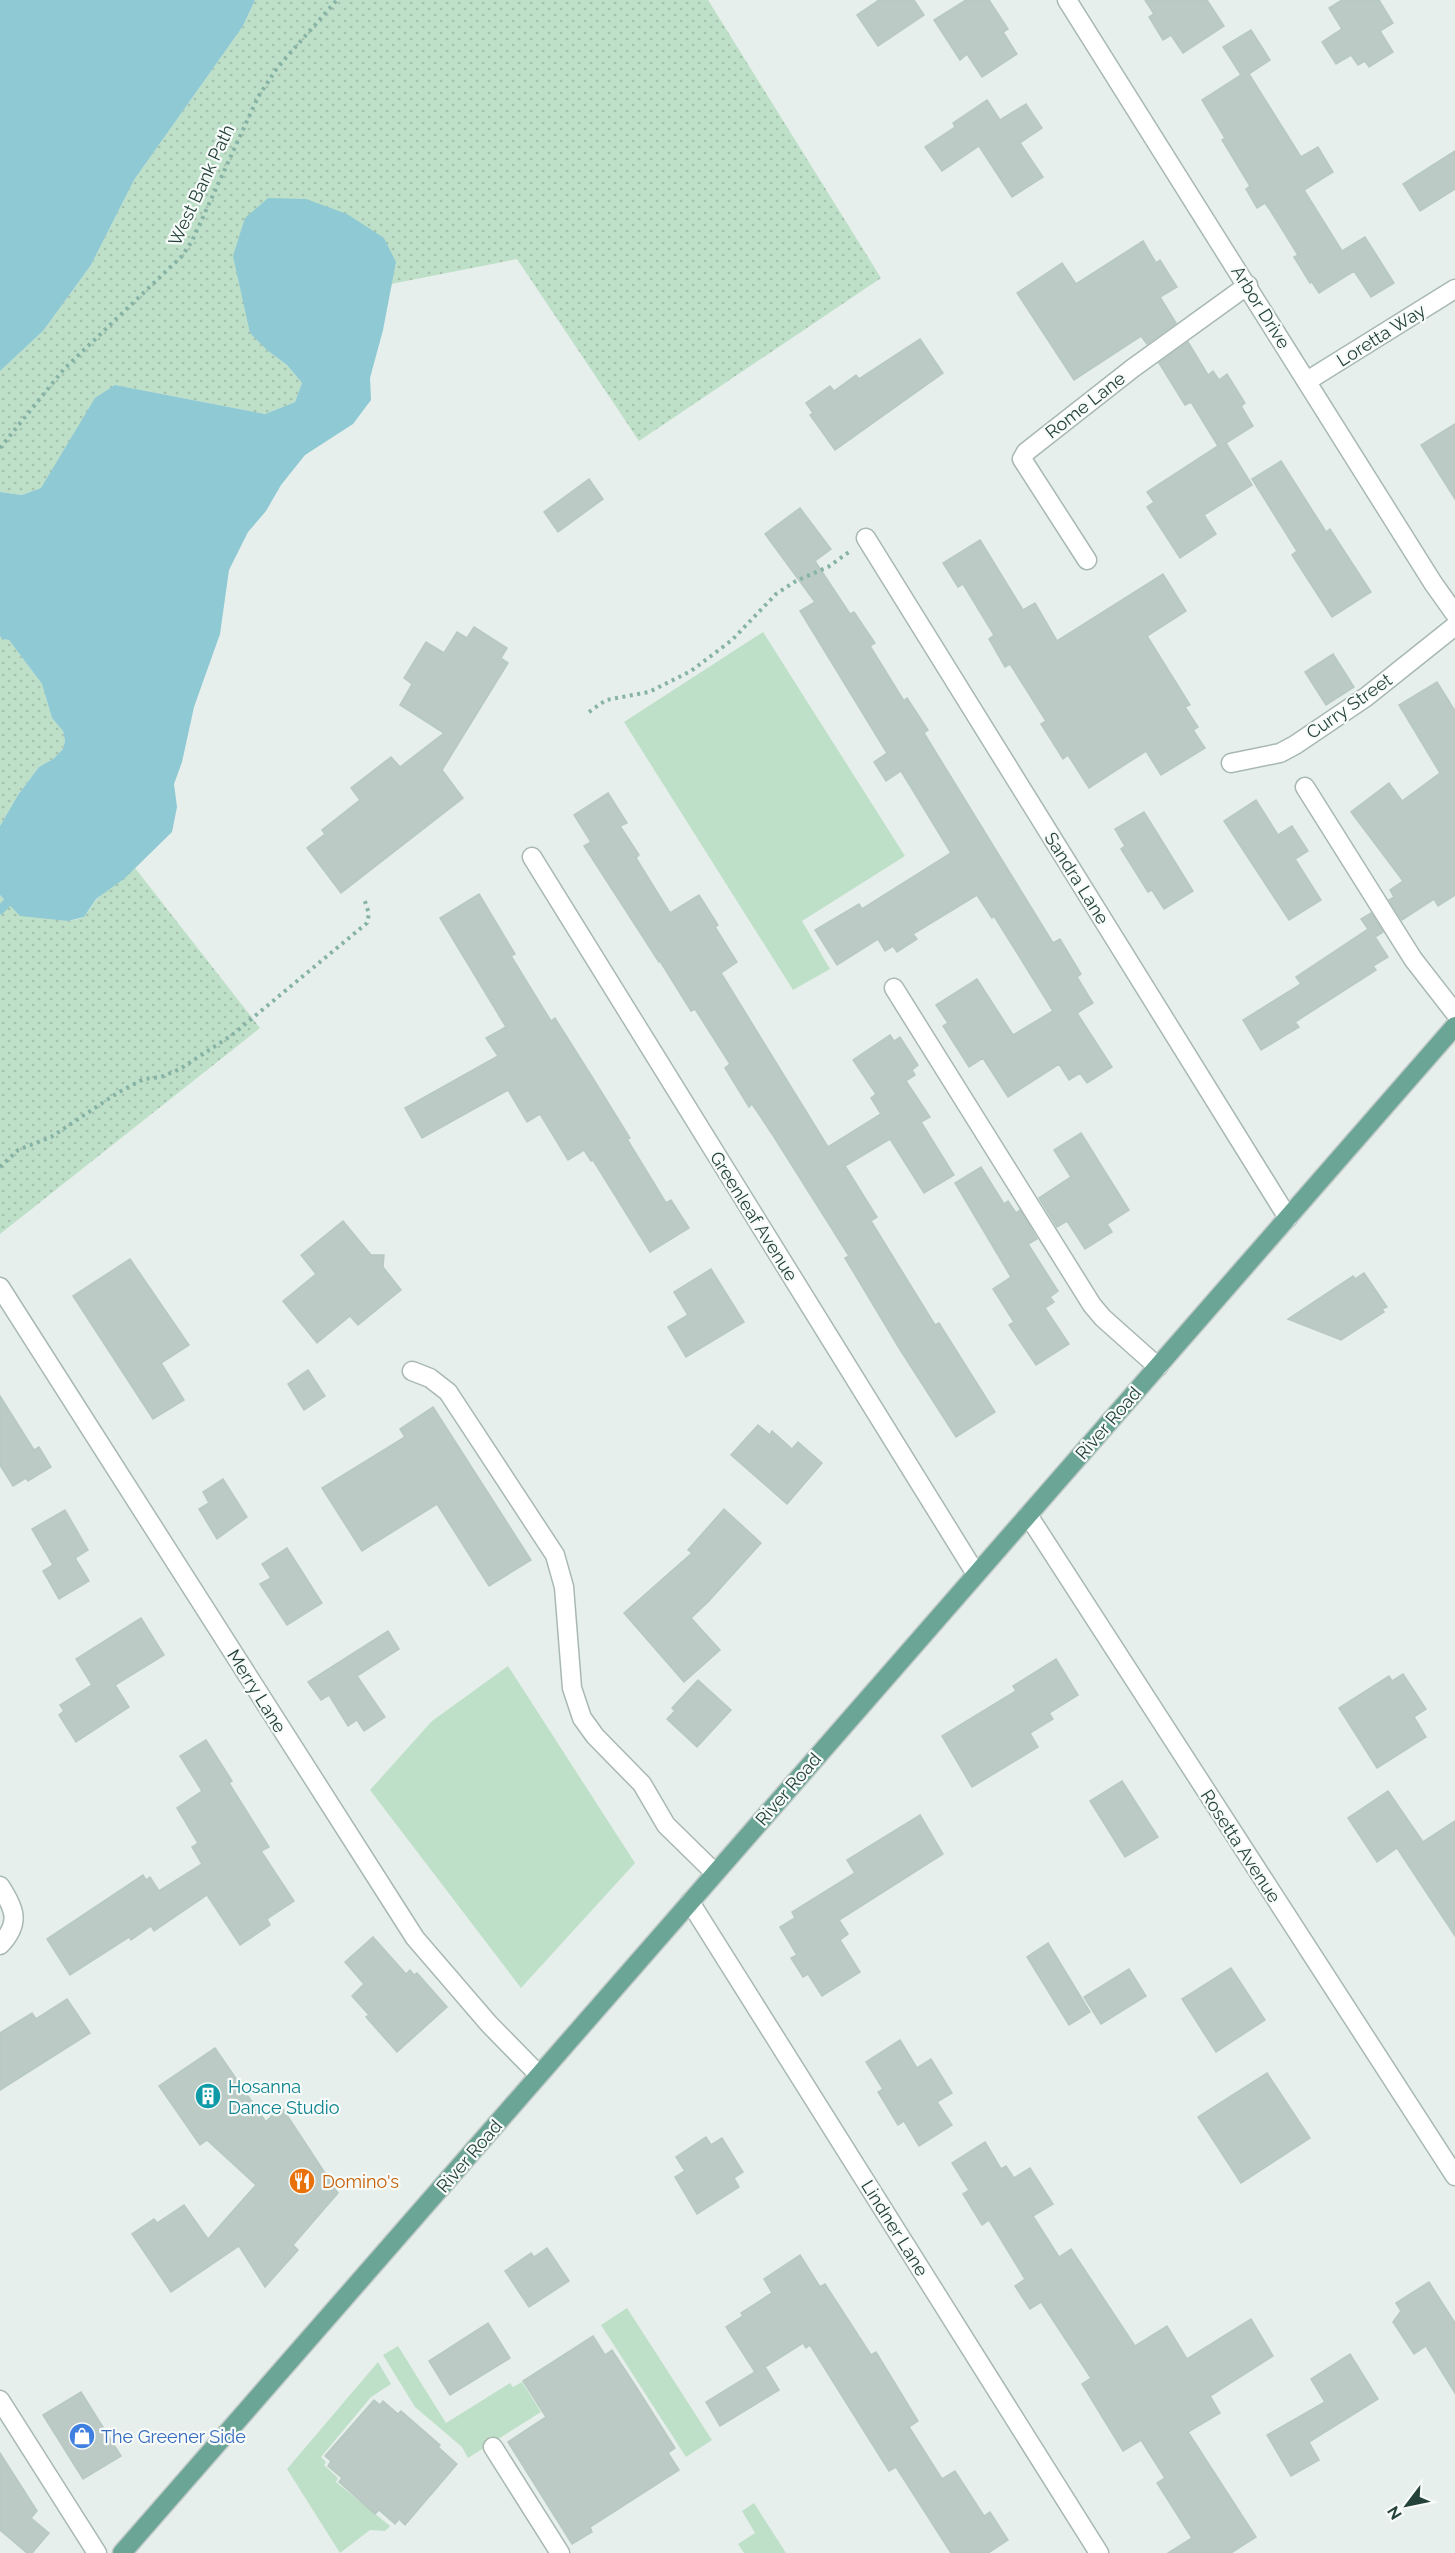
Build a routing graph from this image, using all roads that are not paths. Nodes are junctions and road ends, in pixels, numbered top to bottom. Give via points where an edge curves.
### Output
1 (1067, 0) edge
2 (1248, 285) junction
3 (1455, 289) edge
4 (1307, 381) junction
5 (866, 538) road end
6 (1086, 561) dead end
7 (1455, 614) edge
8 (1455, 626) edge
9 (1232, 763) dead end
10 (1305, 787) dead end
11 (532, 857) dead end
12 (894, 988) dead end
13 (1455, 1013) edge
14 (1455, 1026) edge
15 (1288, 1218) junction
16 (0, 1287) edge
17 (1158, 1366) junction
18 (412, 1371) dead end
19 (1028, 1515) junction
20 (976, 1575) junction
21 (715, 1873) junction
22 (0, 1886) edge
23 (690, 1902) junction
24 (0, 1945) edge
25 (539, 2075) junction
26 (1455, 2176) edge
27 (0, 2400) edge
28 (493, 2447) dead end
29 (97, 2553) edge
30 (122, 2553) edge
31 (560, 2553) edge
32 (1099, 2553) edge

1 - 2 street, Arbor Drive
2 - 4 street, Arbor Drive
2 - 6 street, Rome Lane via 1132,368 1026,452 1022,459
3 - 4 street, Loretta Way
4 - 7 street, Arbor Drive
5 - 15 street, Sandra Lane
8 - 9 street, Curry Street via 1366,697 1295,745 1280,753
10 - 13 street via 1413,959
11 - 20 street, Greenleaf Avenue
12 - 17 street via 1092,1305
14 - 15 main road, River Road
15 - 17 main road, River Road
16 - 25 street, Merry Lane via 415,1938
17 - 19 main road, River Road
18 - 21 street via 430,1378 448,1392 555,1555 564,1587 572,1688 588,1728 642,1784 666,1825
19 - 20 main road, River Road
19 - 26 street, Rosetta Avenue
20 - 21 main road, River Road
21 - 23 main road, River Road
22 - 24 street via 13,1908 15,1923
23 - 25 main road, River Road
23 - 32 street, Lindner Lane
25 - 30 main road, River Road
27 - 29 street
28 - 31 street

